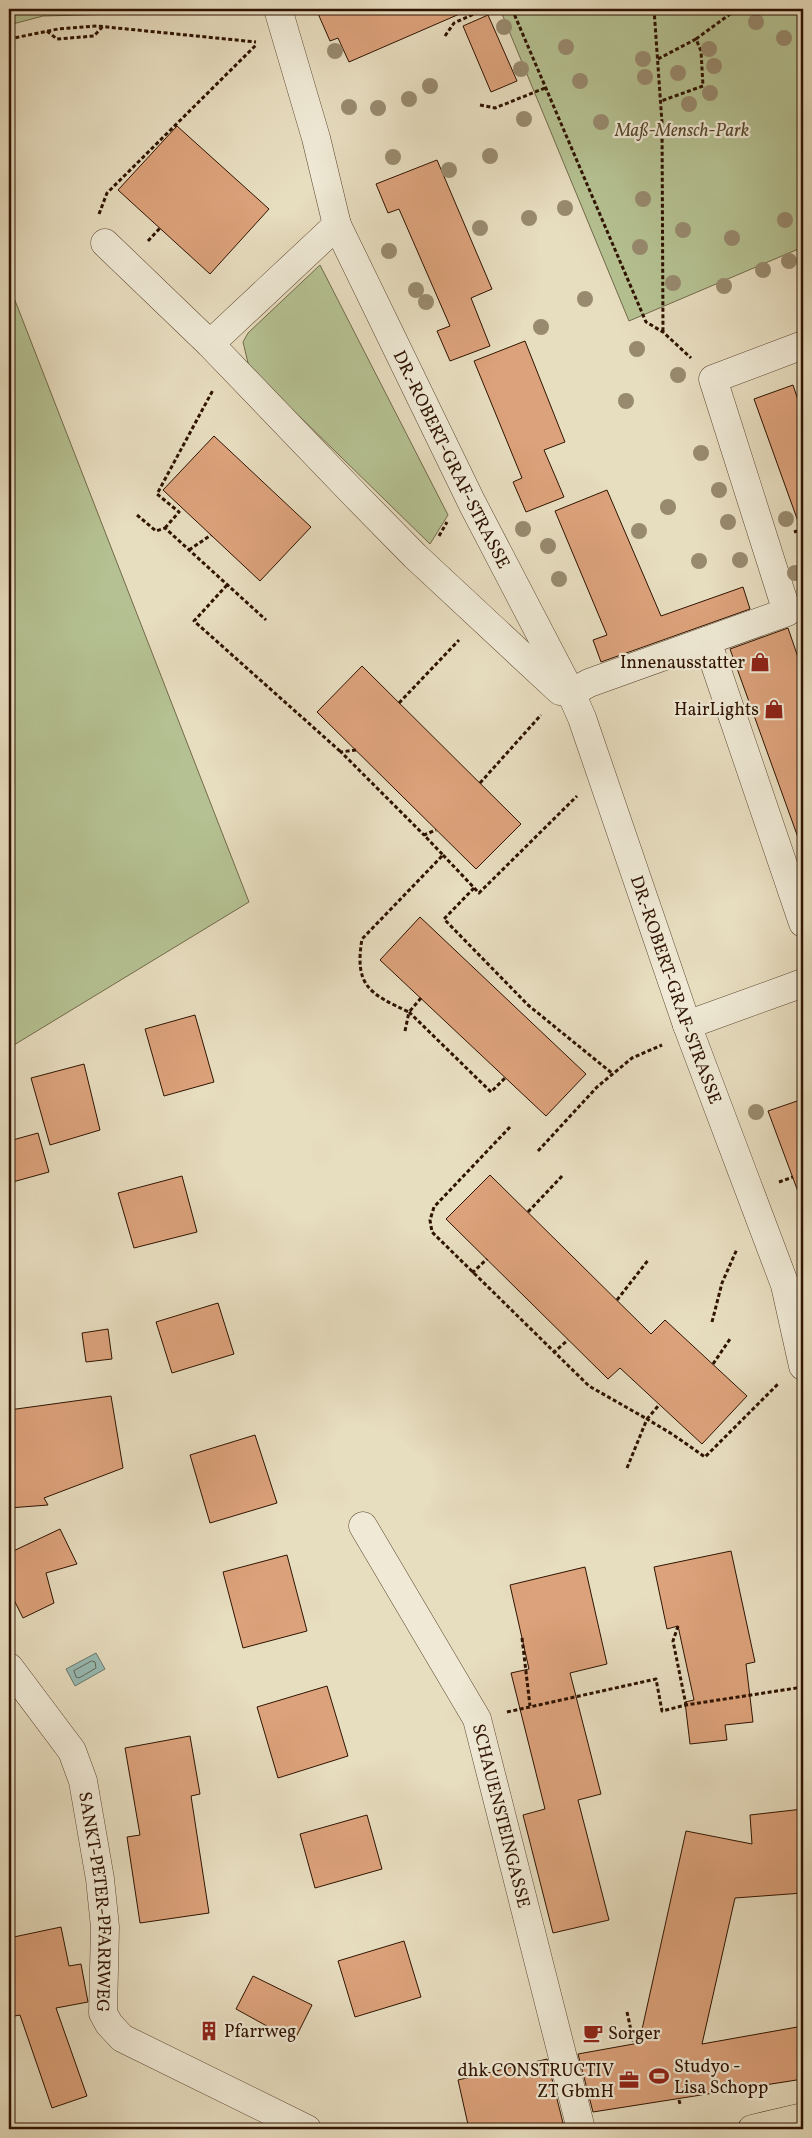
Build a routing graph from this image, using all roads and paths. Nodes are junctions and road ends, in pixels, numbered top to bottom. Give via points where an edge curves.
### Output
1 (278, 9) edge
2 (485, 9) edge
3 (512, 9) edge
4 (654, 9) edge
5 (737, 9) edge
6 (103, 26) junction
7 (47, 31) junction
8 (445, 36) dead end
9 (9, 39) edge
10 (696, 39) junction
11 (658, 59) junction
12 (545, 88) junction
13 (661, 101) junction
14 (480, 105) dead end
15 (337, 225) junction
16 (105, 243) joint
17 (663, 332) junction
18 (210, 344) junction
19 (803, 345) edge
20 (229, 363) junction
21 (713, 379) junction
22 (472, 503) junction
23 (137, 515) dead end
24 (165, 528) junction
25 (211, 535) dead end
26 (189, 550) junction
27 (415, 556) junction
28 (227, 585) junction
29 (266, 620) dead end
30 (464, 636) dead end
31 (707, 641) junction
32 (565, 692) junction
33 (399, 703) dead end
34 (356, 750) dead end
35 (340, 752) junction
36 (480, 783) dead end
37 (580, 793) dead end
38 (436, 830) dead end
39 (424, 835) junction
40 (443, 855) junction
41 (474, 888) junction
42 (803, 922) edge
43 (803, 983) edge
44 (421, 998) dead end
45 (409, 1012) junction
46 (404, 1031) dead end
47 (678, 1034) junction
48 (613, 1074) junction
49 (505, 1078) dead end
50 (510, 1127) dead end
51 (538, 1151) dead end
52 (563, 1174) dead end
53 (528, 1212) dead end
54 (741, 1245) dead end
55 (486, 1259) dead end
56 (649, 1259) dead end
57 (472, 1273) junction
58 (794, 1283) edge
59 (617, 1300) dead end
60 (712, 1322) dead end
61 (730, 1339) dead end
62 (568, 1340) dead end
63 (553, 1353) junction
64 (713, 1364) dead end
65 (803, 1366) edge
66 (779, 1383) dead end
67 (659, 1405) dead end
68 (647, 1419) junction
69 (627, 1468) dead end
70 (363, 1526) dead end
71 (678, 1626) dead end
72 (522, 1638) dead end
73 (9, 1667) edge
74 (803, 1687) edge
75 (686, 1705) junction
76 (530, 1706) junction
77 (477, 1719) junction
78 (627, 2012) dead end
79 (634, 2044) dead end
80 (803, 2117) edge
81 (307, 2129) edge
82 (581, 2129) edge
83 (752, 2129) edge

1 - 15 street, DR.-ROBERT-GRAF-STRASSE via 316,138
2 - 8 path via 454,23
3 - 12 path
4 - 11 path
5 - 10 path
6 - 7 path
6 - 7 path via 94,36 57,39
6 - 16 path via 259,42 107,193 95,224
7 - 9 path
10 - 11 path
10 - 13 path via 703,86
11 - 13 path
12 - 14 path via 495,108
12 - 17 path via 646,322
13 - 17 path
15 - 18 street
15 - 22 street, DR.-ROBERT-GRAF-STRASSE
16 - 18 street, DR.-ROBERT-GRAF-STRASSE
17 - 21 path
18 - 20 street, DR.-ROBERT-GRAF-STRASSE
19 - 21 street
20 - 24 path via 157,494 179,512
20 - 27 street, DR.-ROBERT-GRAF-STRASSE
21 - 31 street via 787,612
22 - 27 path via 451,515 437,539
22 - 32 street, DR.-ROBERT-GRAF-STRASSE
23 - 24 path via 156,531
24 - 26 path
25 - 26 path
26 - 28 path
27 - 32 street, DR.-ROBERT-GRAF-STRASSE
28 - 29 path
28 - 35 path via 194,621
30 - 33 path
31 - 32 street
31 - 42 street
32 - 36 path
32 - 47 street, DR.-ROBERT-GRAF-STRASSE via 593,749
34 - 35 path
35 - 39 path
37 - 41 path via 479,893
38 - 39 path
39 - 40 path
40 - 41 path
40 - 45 path via 362,939 359,964 366,985 379,998
41 - 48 path via 444,919 528,1005
43 - 47 street
44 - 45 path
45 - 46 path
45 - 49 path via 491,1092
47 - 48 path via 632,1058
47 - 58 street, DR.-ROBERT-GRAF-STRASSE
48 - 51 path
50 - 57 path via 434,1206 430,1220 432,1232
52 - 53 path
54 - 60 path via 722,1283
55 - 57 path
56 - 59 path
57 - 63 path
58 - 65 street, DR.-ROBERT-GRAF-STRASSE
61 - 64 path
62 - 63 path
63 - 68 path via 589,1386
66 - 68 path via 705,1457
67 - 68 path
68 - 69 path
70 - 77 street, SCHAUENSTEINGASSE
71 - 75 path via 673,1641
72 - 76 path
73 - 81 street, SANKT-PETER-PFARRWEG via 72,1751 83,1781 100,1879 105,1927 103,2013 109,2024 122,2038
74 - 75 path
75 - 76 path via 662,1711 656,1679
76 - 77 path
77 - 82 street, SCHAUENSTEINGASSE
78 - 79 path
80 - 83 main road

